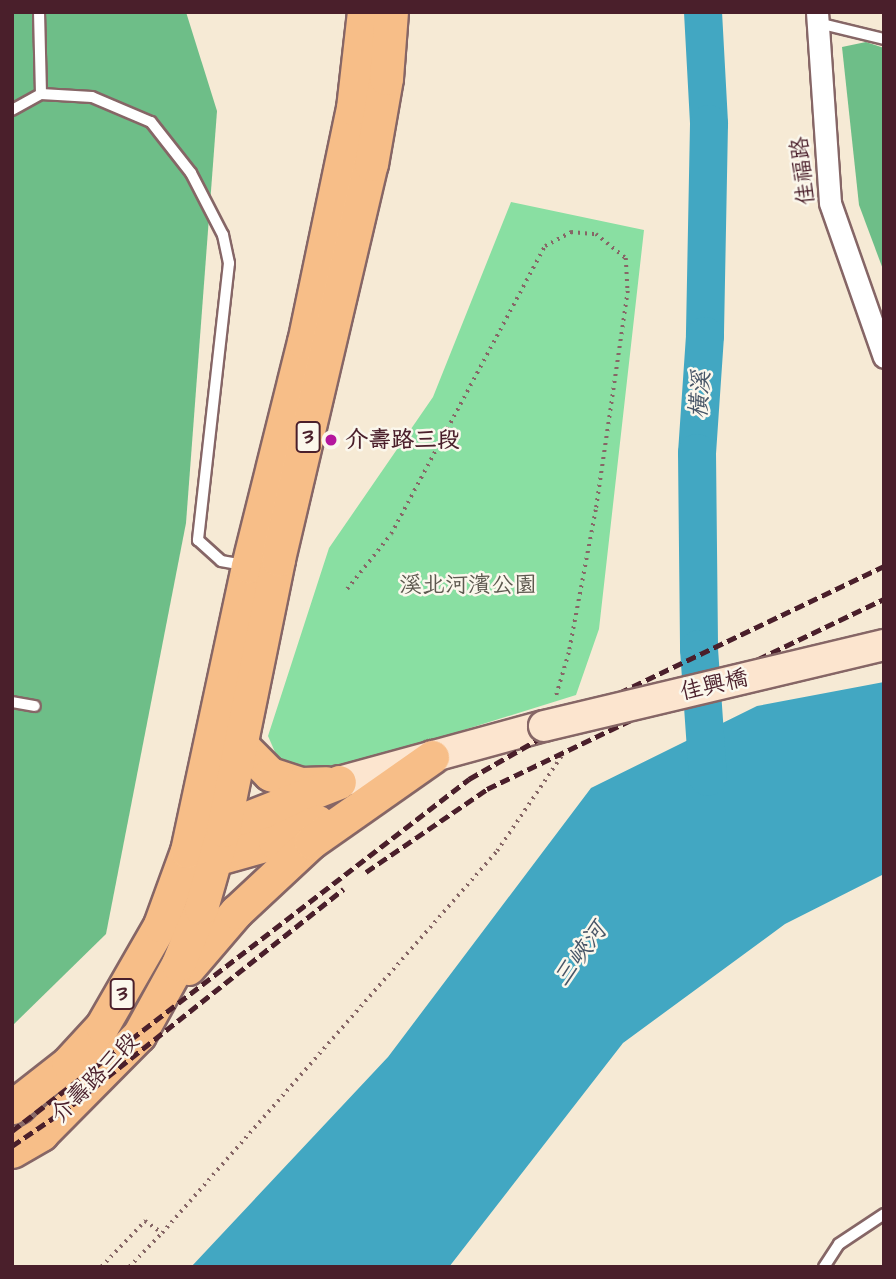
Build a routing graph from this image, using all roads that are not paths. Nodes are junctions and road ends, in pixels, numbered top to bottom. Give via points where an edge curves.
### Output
1 (39, 12) edge
2 (365, 12) edge
3 (391, 12) edge
4 (818, 18) edge
5 (884, 39) edge
6 (41, 94) junction
7 (12, 110) edge
8 (884, 357) edge
9 (263, 562) junction
10 (884, 645) edge
11 (12, 702) edge
12 (35, 706) dead end
13 (239, 743) junction
14 (432, 757) junction
15 (339, 782) junction
16 (367, 799) junction
17 (208, 846) junction
18 (139, 1035) junction
19 (12, 1107) edge
20 (12, 1152) edge
21 (884, 1214) edge
22 (824, 1267) edge

1 - 6 lane
2 - 9 main road, 介壽路三段 / 3 via 353,108
3 - 9 main road, 介壽路三段 / 3 via 386,78 371,164
4 - 5 lane
4 - 8 street, 佳福路 via 830,204
6 - 7 lane
6 - 9 lane via 92,97 151,122 191,173 223,235 229,285 198,540 221,561
9 - 13 main road, 介壽路三段 / 3
9 - 17 main road, 介壽路三段 / 3
10 - 14 street, 佳興橋, bridge
11 - 12 lane
13 - 15 main road via 270,774 301,784
13 - 17 main road, 介壽路三段 / 3
14 - 15 street, 佳興橋
14 - 16 main road
15 - 17 main road
16 - 17 main road via 275,842
16 - 18 main road via 311,842 228,921
17 - 18 main road, 介壽路三段 / 3 via 178,964
17 - 19 main road, 介壽路三段 / 3 via 102,1026 68,1063
18 - 20 main road, 介壽路三段 / 3 via 41,1134
21 - 22 lane via 839,1244

